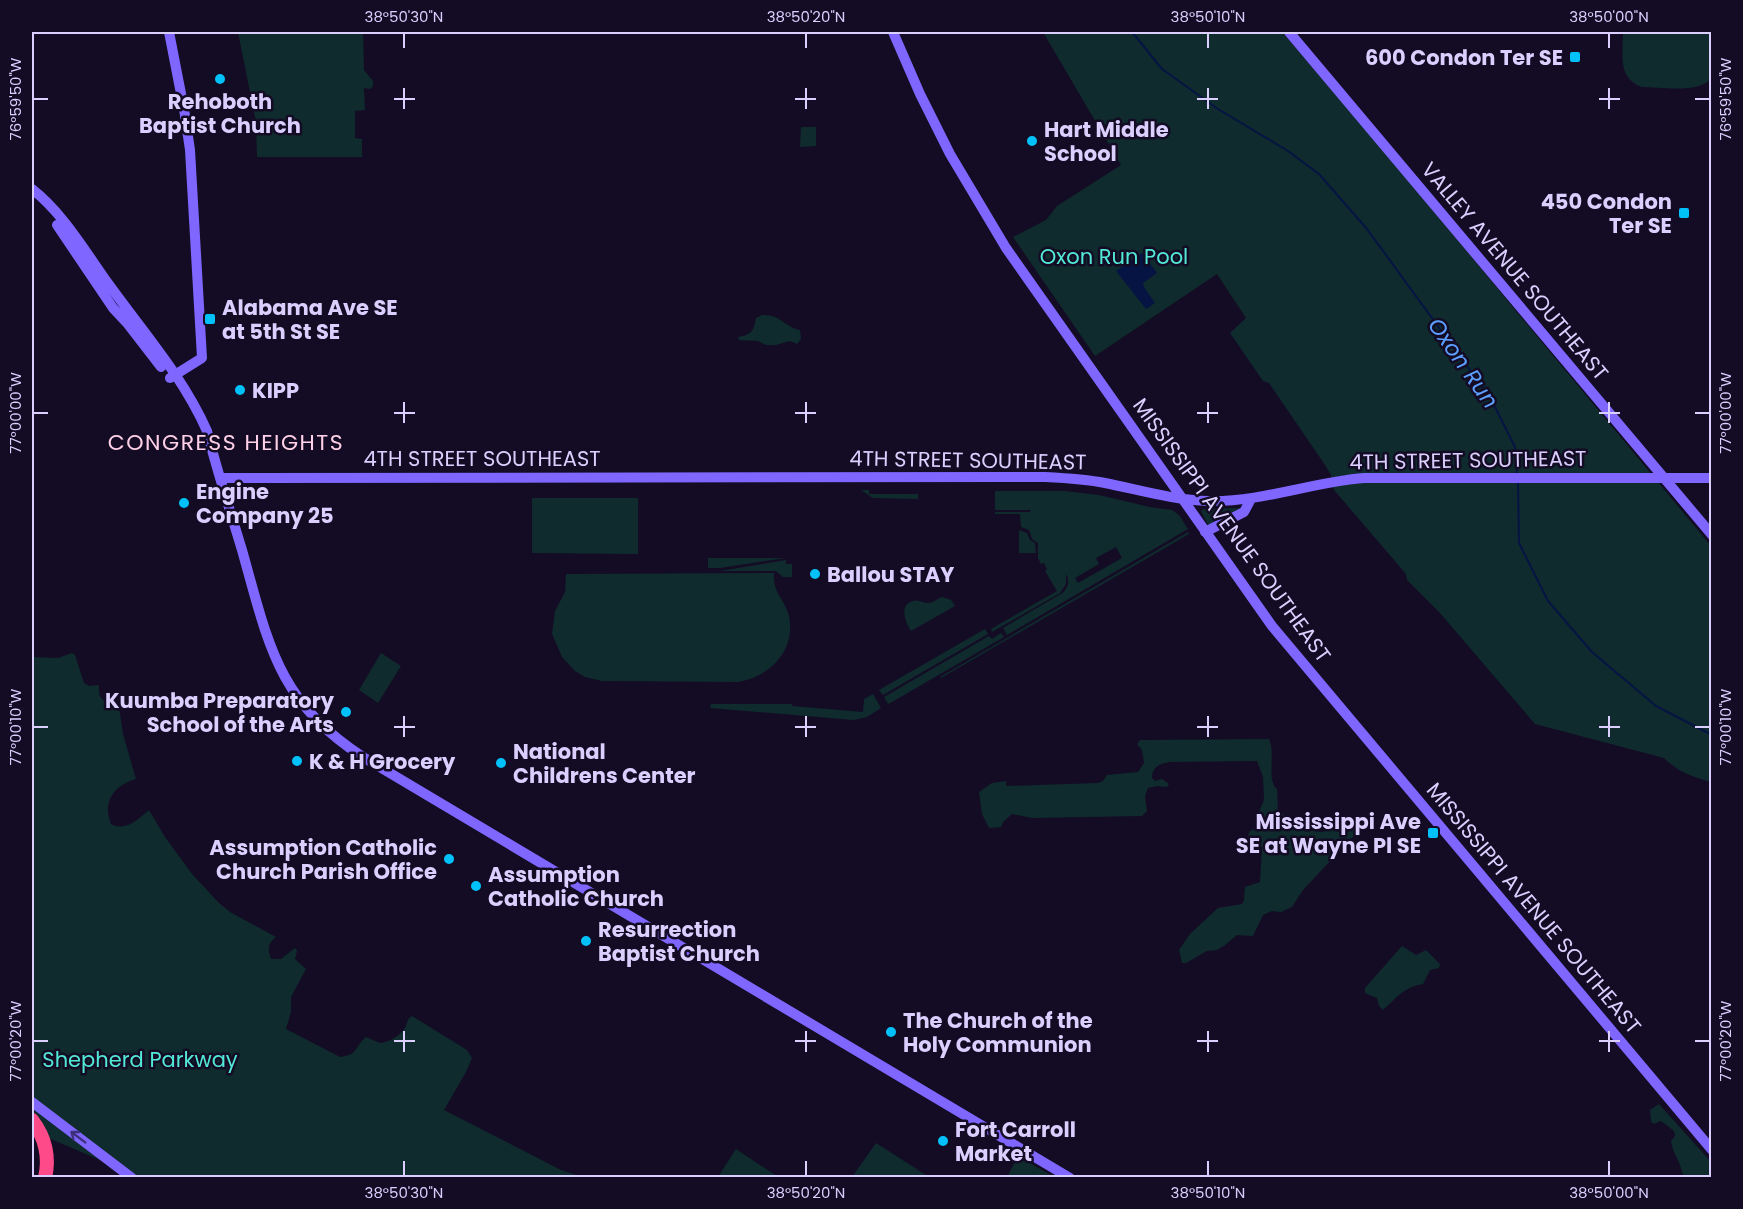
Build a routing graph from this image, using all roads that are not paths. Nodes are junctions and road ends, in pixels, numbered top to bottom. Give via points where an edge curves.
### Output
1 (169, 32) edge
2 (893, 32) edge
3 (1289, 32) edge
4 (32, 189) edge
5 (32, 198) edge
6 (173, 377) junction
7 (220, 478) junction
8 (1663, 478) junction
9 (1712, 478) edge
10 (1182, 499) junction
11 (1251, 499) junction
12 (1205, 532) junction
13 (1712, 535) edge
14 (32, 1102) edge
15 (32, 1120) edge
16 (1712, 1150) edge
17 (128, 1176) edge
18 (45, 1178) edge
19 (1070, 1178) edge

1 - 6 main road via 190,150 202,358
2 - 10 main road, MISSISSIPPI AVENUE SOUTHEAST via 924,103 1006,248
3 - 8 main road, VALLEY AVENUE SOUTHEAST
4 - 6 main road via 59,217
5 - 6 main road via 62,232 113,308
6 - 7 main road via 204,424
7 - 10 main road, 4TH STREET SOUTHEAST via 1045,477 1085,480
7 - 19 main road via 271,650 300,702 330,734
8 - 9 main road, 4TH STREET SOUTHEAST
8 - 11 main road, 4TH STREET SOUTHEAST via 1354,479
8 - 13 main road, VALLEY AVENUE SOUTHEAST
10 - 11 main road, 4TH STREET SOUTHEAST
10 - 12 main road, MISSISSIPPI AVENUE SOUTHEAST
11 - 12 main road via 1244,512
12 - 16 main road, MISSISSIPPI AVENUE SOUTHEAST via 1272,626
17 -> 14 main road
15 - 18 highway via 45,1145

